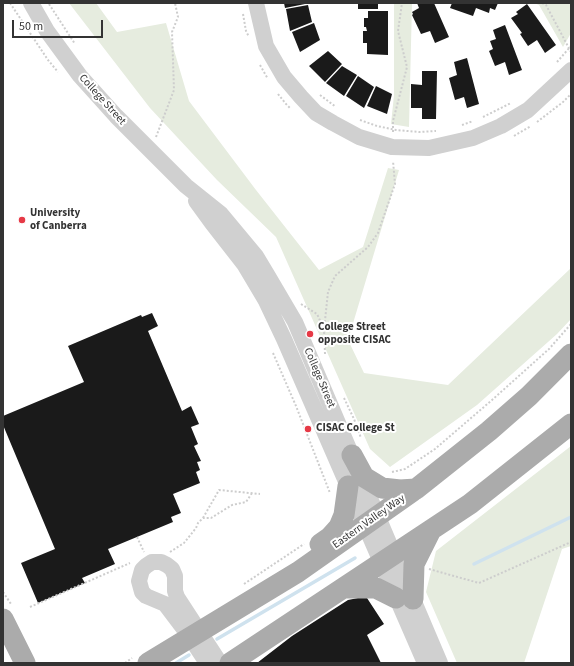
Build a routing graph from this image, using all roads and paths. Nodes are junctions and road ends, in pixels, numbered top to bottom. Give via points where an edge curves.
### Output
1 (10, 3) edge
2 (31, 3) edge
3 (174, 3) edge
4 (402, 3) edge
5 (542, 3) edge
6 (249, 6) edge
7 (249, 38) dead end
8 (570, 47) edge
9 (571, 52) edge
10 (257, 58) dead end
11 (554, 66) dead end
12 (571, 70) edge
13 (63, 77) dead end
14 (272, 85) dead end
15 (3, 88) edge
16 (276, 91) dead end
17 (319, 94) dead end
18 (571, 94) edge
19 (3, 96) edge
20 (512, 102) dead end
21 (340, 110) dead end
22 (297, 114) dead end
23 (357, 119) dead end
24 (458, 126) dead end
25 (393, 129) junction
26 (438, 131) dead end
27 (155, 139) dead end
28 (509, 139) dead end
29 (391, 156) junction
30 (397, 162) dead end
31 (186, 186) junction
32 (571, 324) edge
33 (273, 353) dead end
34 (571, 354) edge
35 (326, 358) dead end
36 (341, 392) dead end
37 (571, 424) edge
38 (357, 448) junction
39 (382, 488) junction
40 (416, 489) junction
41 (340, 492) junction
42 (260, 494) dead end
43 (203, 518) dead end
44 (371, 521) junction
45 (430, 532) junction
46 (571, 542) edge
47 (388, 560) junction
48 (414, 564) junction
49 (298, 572) junction
50 (346, 588) junction
51 (405, 599) junction
52 (3, 619) edge
53 (195, 634) junction
54 (25, 663) edge
55 (148, 663) edge
56 (207, 663) edge
57 (220, 663) edge
58 (230, 663) edge
59 (425, 663) edge
60 (440, 663) edge

1 - 13 path via 48,60
2 - 31 street, College Street via 47,31 80,76
3 - 27 path via 178,17 172,32 174,90
4 - 25 path via 398,31 408,67
5 - 8 path via 546,4
6 - 7 path via 246,31
6 - 29 street via 266,46 284,77 300,97 333,124
8 - 9 path
8 - 11 path
10 - 14 path
12 - 29 street via 528,110 501,126 473,138
15 - 19 path
16 - 22 path
17 - 21 path
18 - 28 path via 540,120
20 - 24 path via 477,120
23 - 25 path
25 - 26 path
25 - 29 path
29 - 30 path
29 - 35 path via 395,184 378,233 368,247 335,276 328,292 324,330
31 - 38 street, College Street via 221,214 256,256 295,322
31 - 41 street, College Street via 256,282 284,339
32 - 39 path via 549,349 435,449 405,469 387,473
33 - 41 path via 296,406
34 - 40 main road, Eastern Valley Way via 529,396
36 - 38 path via 354,418
37 - 45 main road via 470,504
38 - 39 main road via 364,477
38 - 44 street, College Street
39 - 40 main road
40 - 44 main road, Eastern Valley Way
41 - 44 street, College Street
41 - 49 main road via 344,515 339,527 308,554
42 - 43 path via 219,490
44 - 47 street, College Street
44 - 49 main road, Eastern Valley Way
45 - 47 main road
45 - 48 main road
46 - 48 path via 479,583
47 - 50 main road
47 - 51 street, College Street
48 - 51 main road
49 - 53 main road, Eastern Valley Way
50 - 51 main road via 376,588
50 - 58 main road
51 - 59 street, College Street
51 - 60 street, College Street
52 - 54 main road
53 - 55 main road, Eastern Valley Way
53 - 56 street
53 - 57 street

